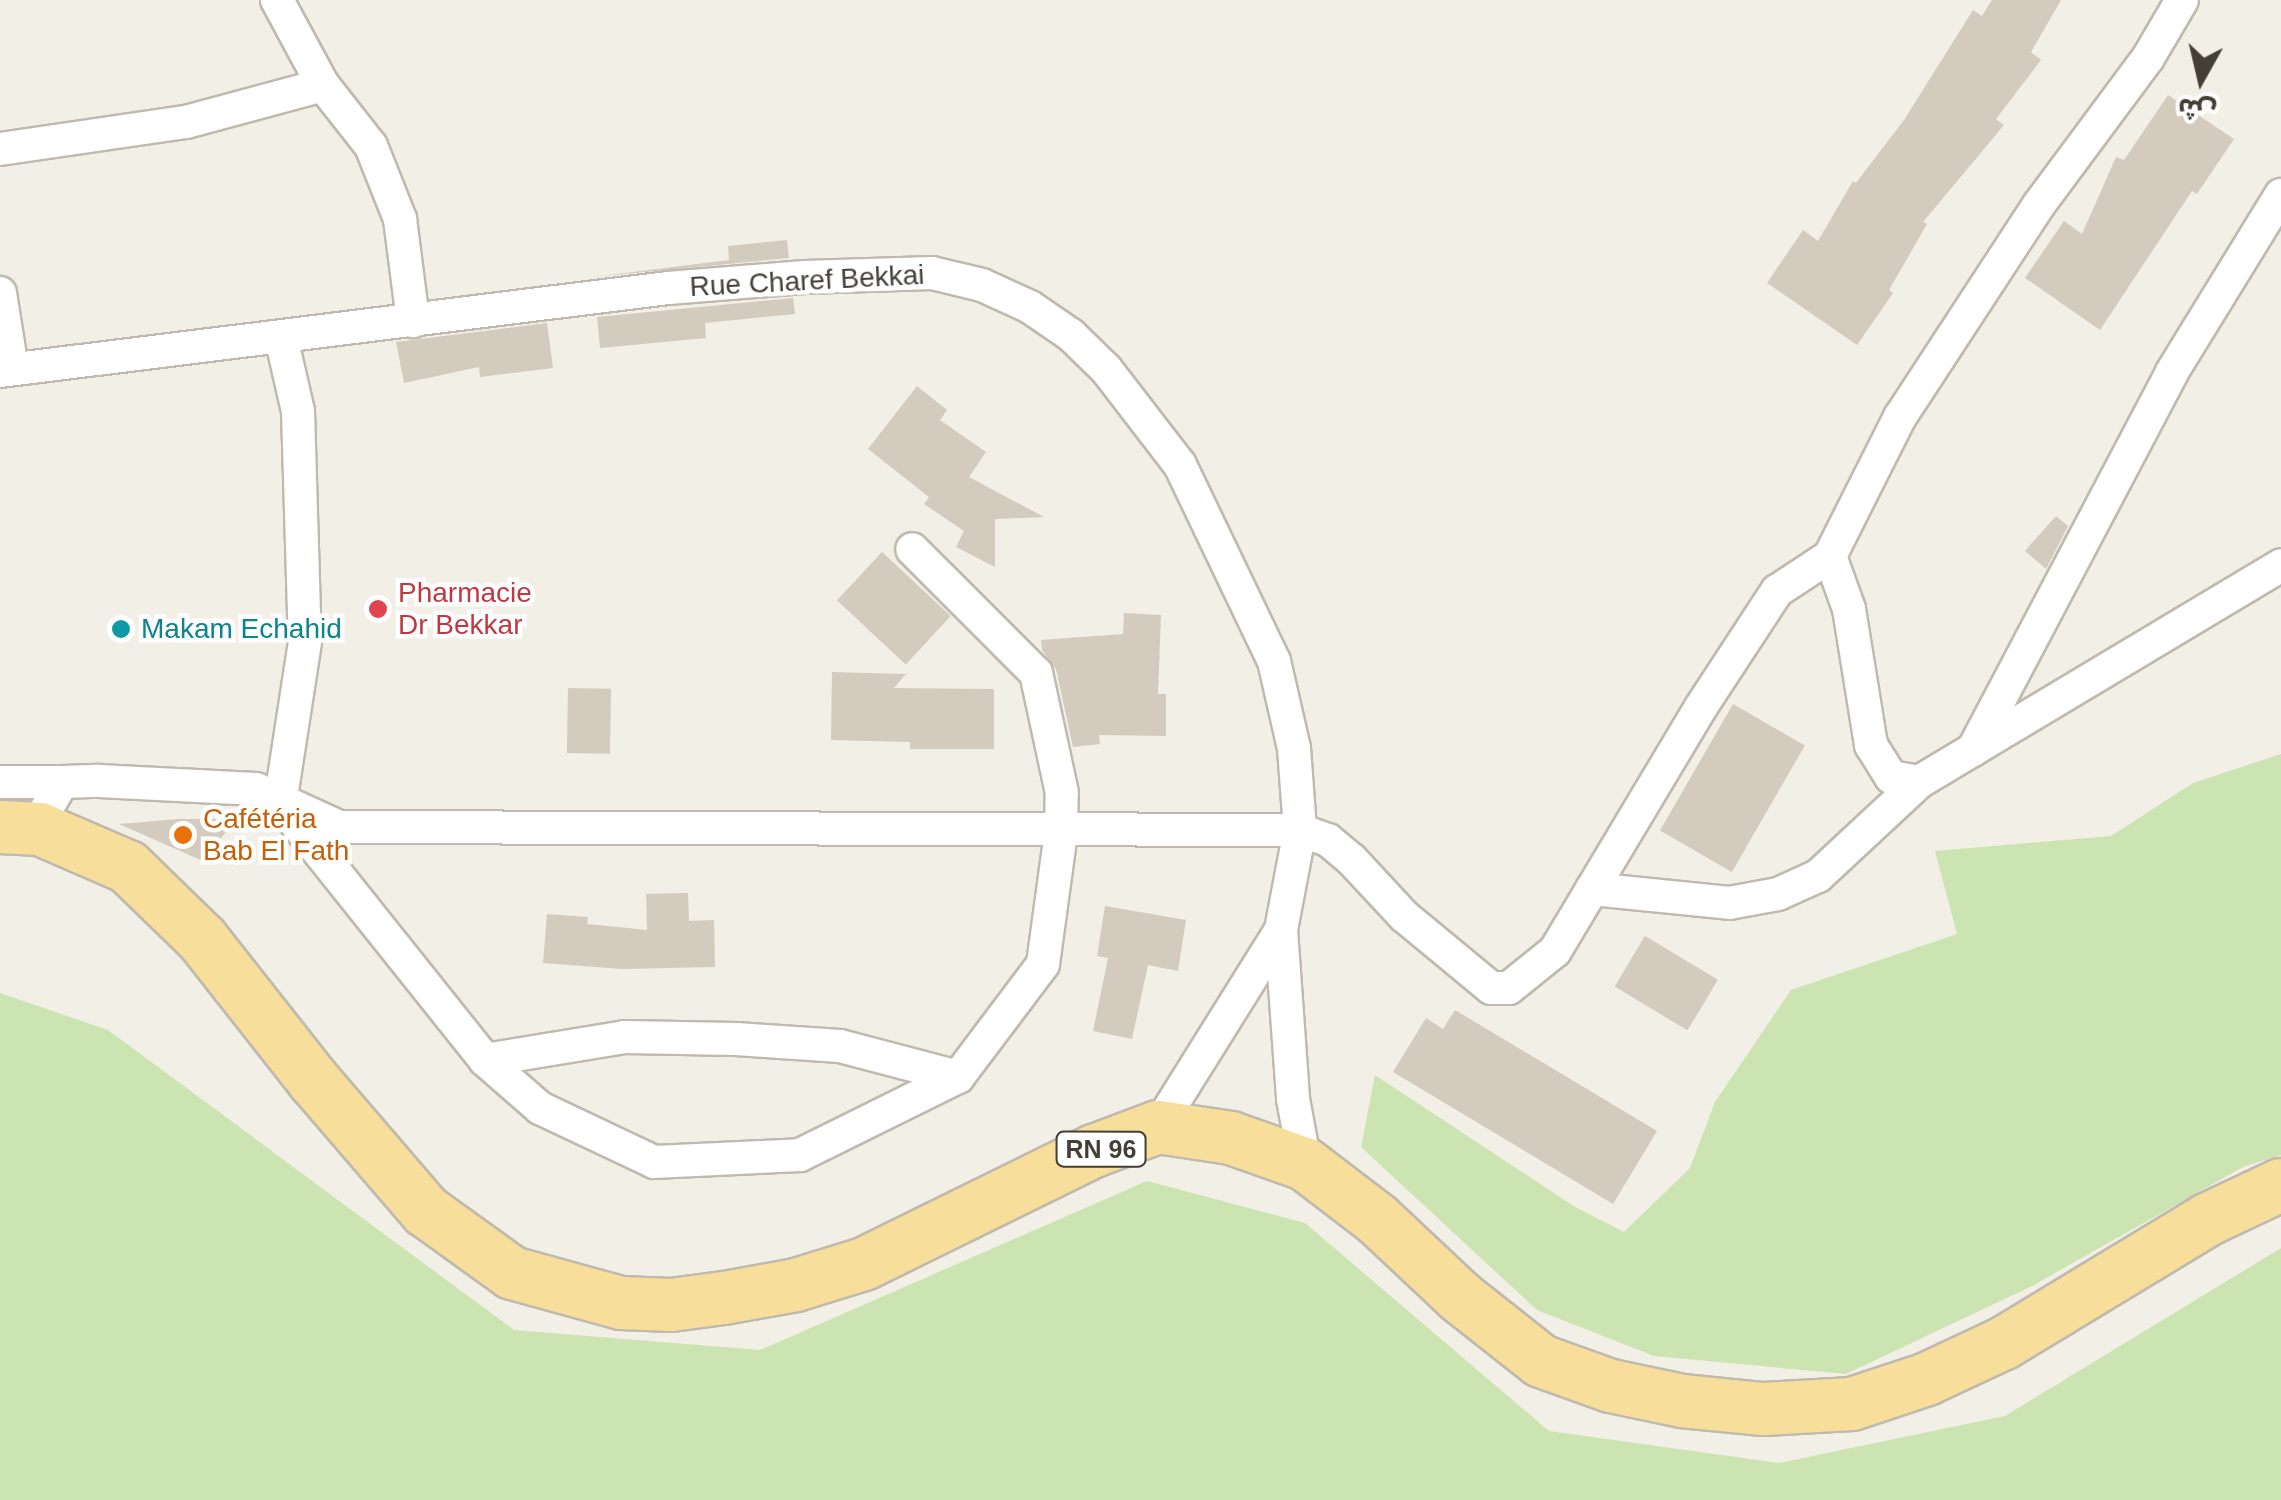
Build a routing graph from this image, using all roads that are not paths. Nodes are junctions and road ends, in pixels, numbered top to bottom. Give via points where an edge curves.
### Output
1 (277, 0) edge
2 (2182, 0) edge
3 (323, 84) junction
4 (0, 149) edge
5 (2281, 195) edge
6 (0, 293) edge
7 (413, 321) junction
8 (280, 336) junction
9 (6, 370) edge
10 (912, 549) dead end
11 (1830, 556) junction
12 (2281, 565) edge
13 (1972, 752) junction
14 (0, 782) edge
15 (62, 782) junction
16 (1919, 782) junction
17 (274, 788) junction
18 (339, 827) junction
19 (18, 828) edge
20 (1300, 830) junction
21 (1061, 832) junction
22 (341, 875) junction
23 (1592, 888) junction
24 (1277, 956) junction
25 (484, 1060) junction
26 (958, 1077) junction
27 (1158, 1128) junction
28 (1305, 1164) junction
29 (2281, 1186) edge

1 - 3 street
2 - 11 street via 1900,416
3 - 4 street via 186,122
3 - 7 street via 371,146 400,219
5 - 13 street via 2172,372
6 - 9 street
7 - 8 street, Rue Charef Bekkai
7 - 20 street, Rue Charef Bekkai via 668,288 932,273 982,285 1030,307 1071,335 1148,418 1206,514 1274,661 1294,748
8 - 9 street, Rue Charef Bekkai
8 - 17 street via 298,412 305,642
10 - 21 street via 1036,673 1062,793
11 - 16 street via 1849,609 1872,745 1891,777
11 - 23 street via 1777,591
12 - 13 street
13 - 16 street
14 - 15 street
15 - 17 street
15 - 19 street
16 - 23 street via 1818,876 1778,894 1729,903
17 - 18 street
17 - 22 street
18 - 21 street
18 - 22 street
19 - 27 main road, RN 96 via 128,867 203,940 426,1211 512,1273 562,1290 671,1305 796,1285 864,1264 1094,1151
20 - 21 street
20 - 23 street via 1352,859 1404,916 1492,988 1509,988 1554,951
20 - 24 street, Rue Charef Bekkai
21 - 26 street via 1042,964
22 - 25 street
24 - 27 street, Rue Charef Bekkai
24 - 28 street
25 - 26 street via 625,1037 736,1039 840,1046
25 - 26 street via 540,1108 654,1162 800,1154
27 - 28 main road, RN 96 via 1230,1138
28 - 29 main road, RN 96 via 1542,1361 1611,1386 1764,1409 1852,1404 1927,1379 2004,1343 2207,1220

